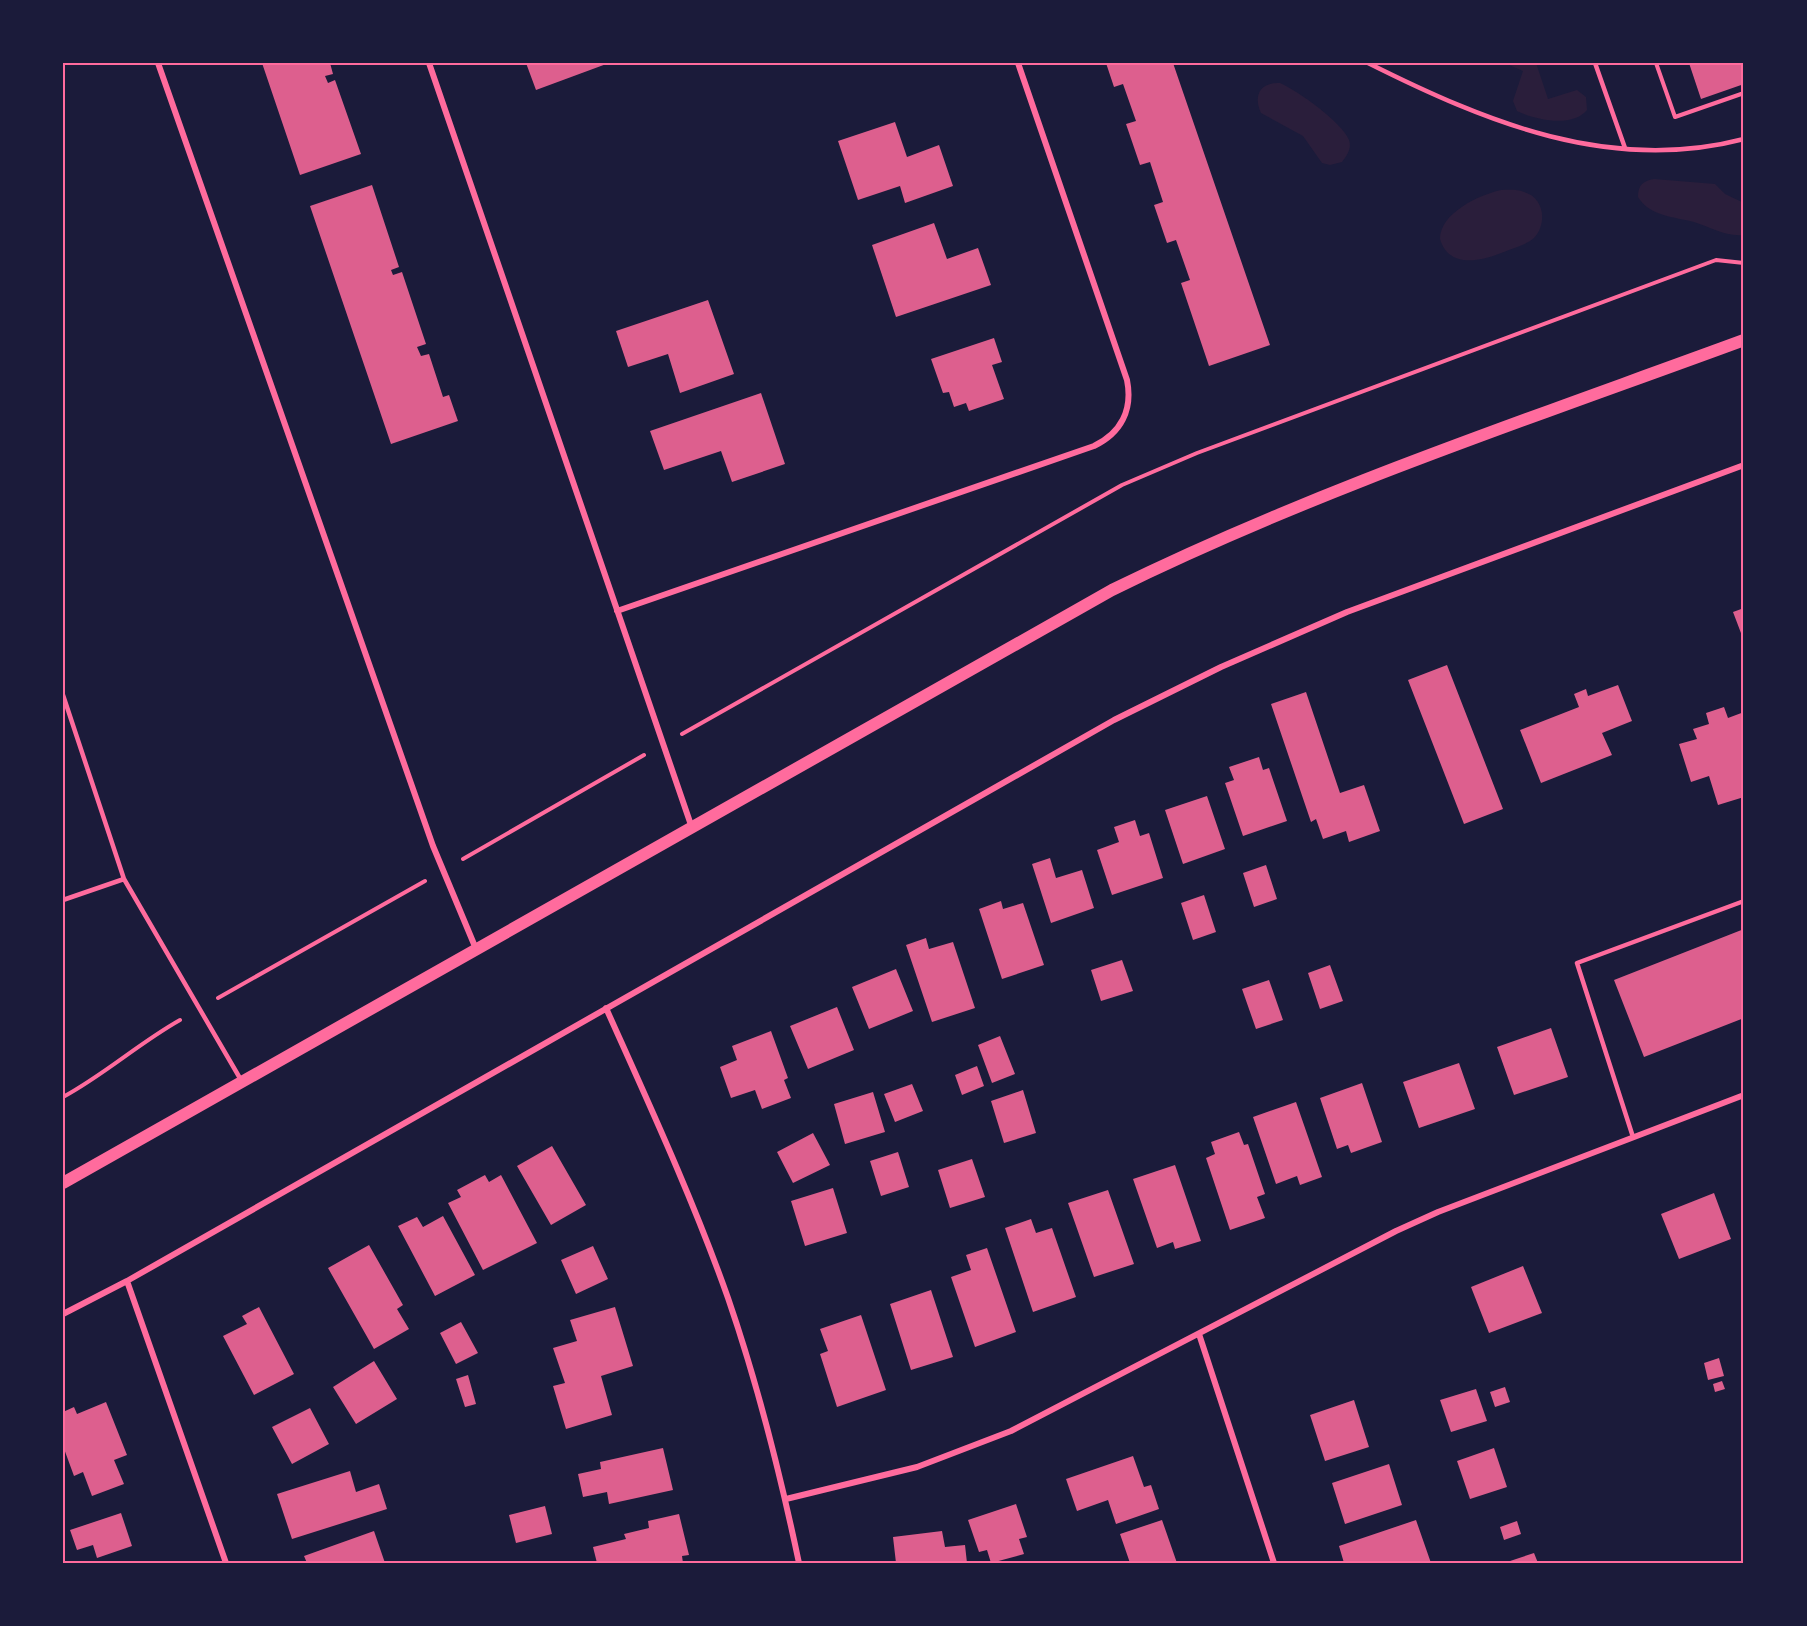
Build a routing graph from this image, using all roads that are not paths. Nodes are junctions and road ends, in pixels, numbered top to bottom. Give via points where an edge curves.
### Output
1 (158, 63) edge
2 (429, 63) edge
3 (1018, 63) edge
4 (1368, 63) edge
5 (1595, 63) edge
6 (1744, 139) edge
7 (1625, 148) junction
8 (1744, 340) edge
9 (1744, 465) edge
10 (617, 611) junction
11 (63, 695) edge
12 (692, 825) junction
13 (124, 879) junction
14 (63, 900) edge
15 (1744, 901) edge
16 (476, 950) junction
17 (606, 1008) junction
18 (242, 1083) junction
19 (1744, 1095) edge
20 (1633, 1137) junction
21 (63, 1183) edge
22 (127, 1281) junction
23 (63, 1314) edge
24 (1198, 1334) junction
25 (786, 1499) junction
26 (226, 1563) edge
27 (799, 1563) edge
28 (1274, 1563) edge

1 - 16 street via 443,871
2 - 10 street
3 - 10 street via 1127,380 1125,417 1113,434 1094,446
4 - 7 lane via 1503,124 1572,142
5 - 7 lane
6 - 7 lane via 1680,148
8 - 12 main road via 1306,503 1175,559 1056,620
9 - 17 street via 1347,612 1221,667 1114,720
10 - 12 street
11 - 13 lane
12 - 16 main road
13 - 14 lane
13 - 18 lane
15 - 20 lane via 1577,963
16 - 18 main road
17 - 22 street
17 - 25 street via 669,1148 728,1299
18 - 21 main road
19 - 20 street
20 - 24 street via 1407,1226
22 - 23 street
22 - 26 street
24 - 25 street via 1042,1415 964,1450 878,1478
24 - 28 street
25 - 27 street

